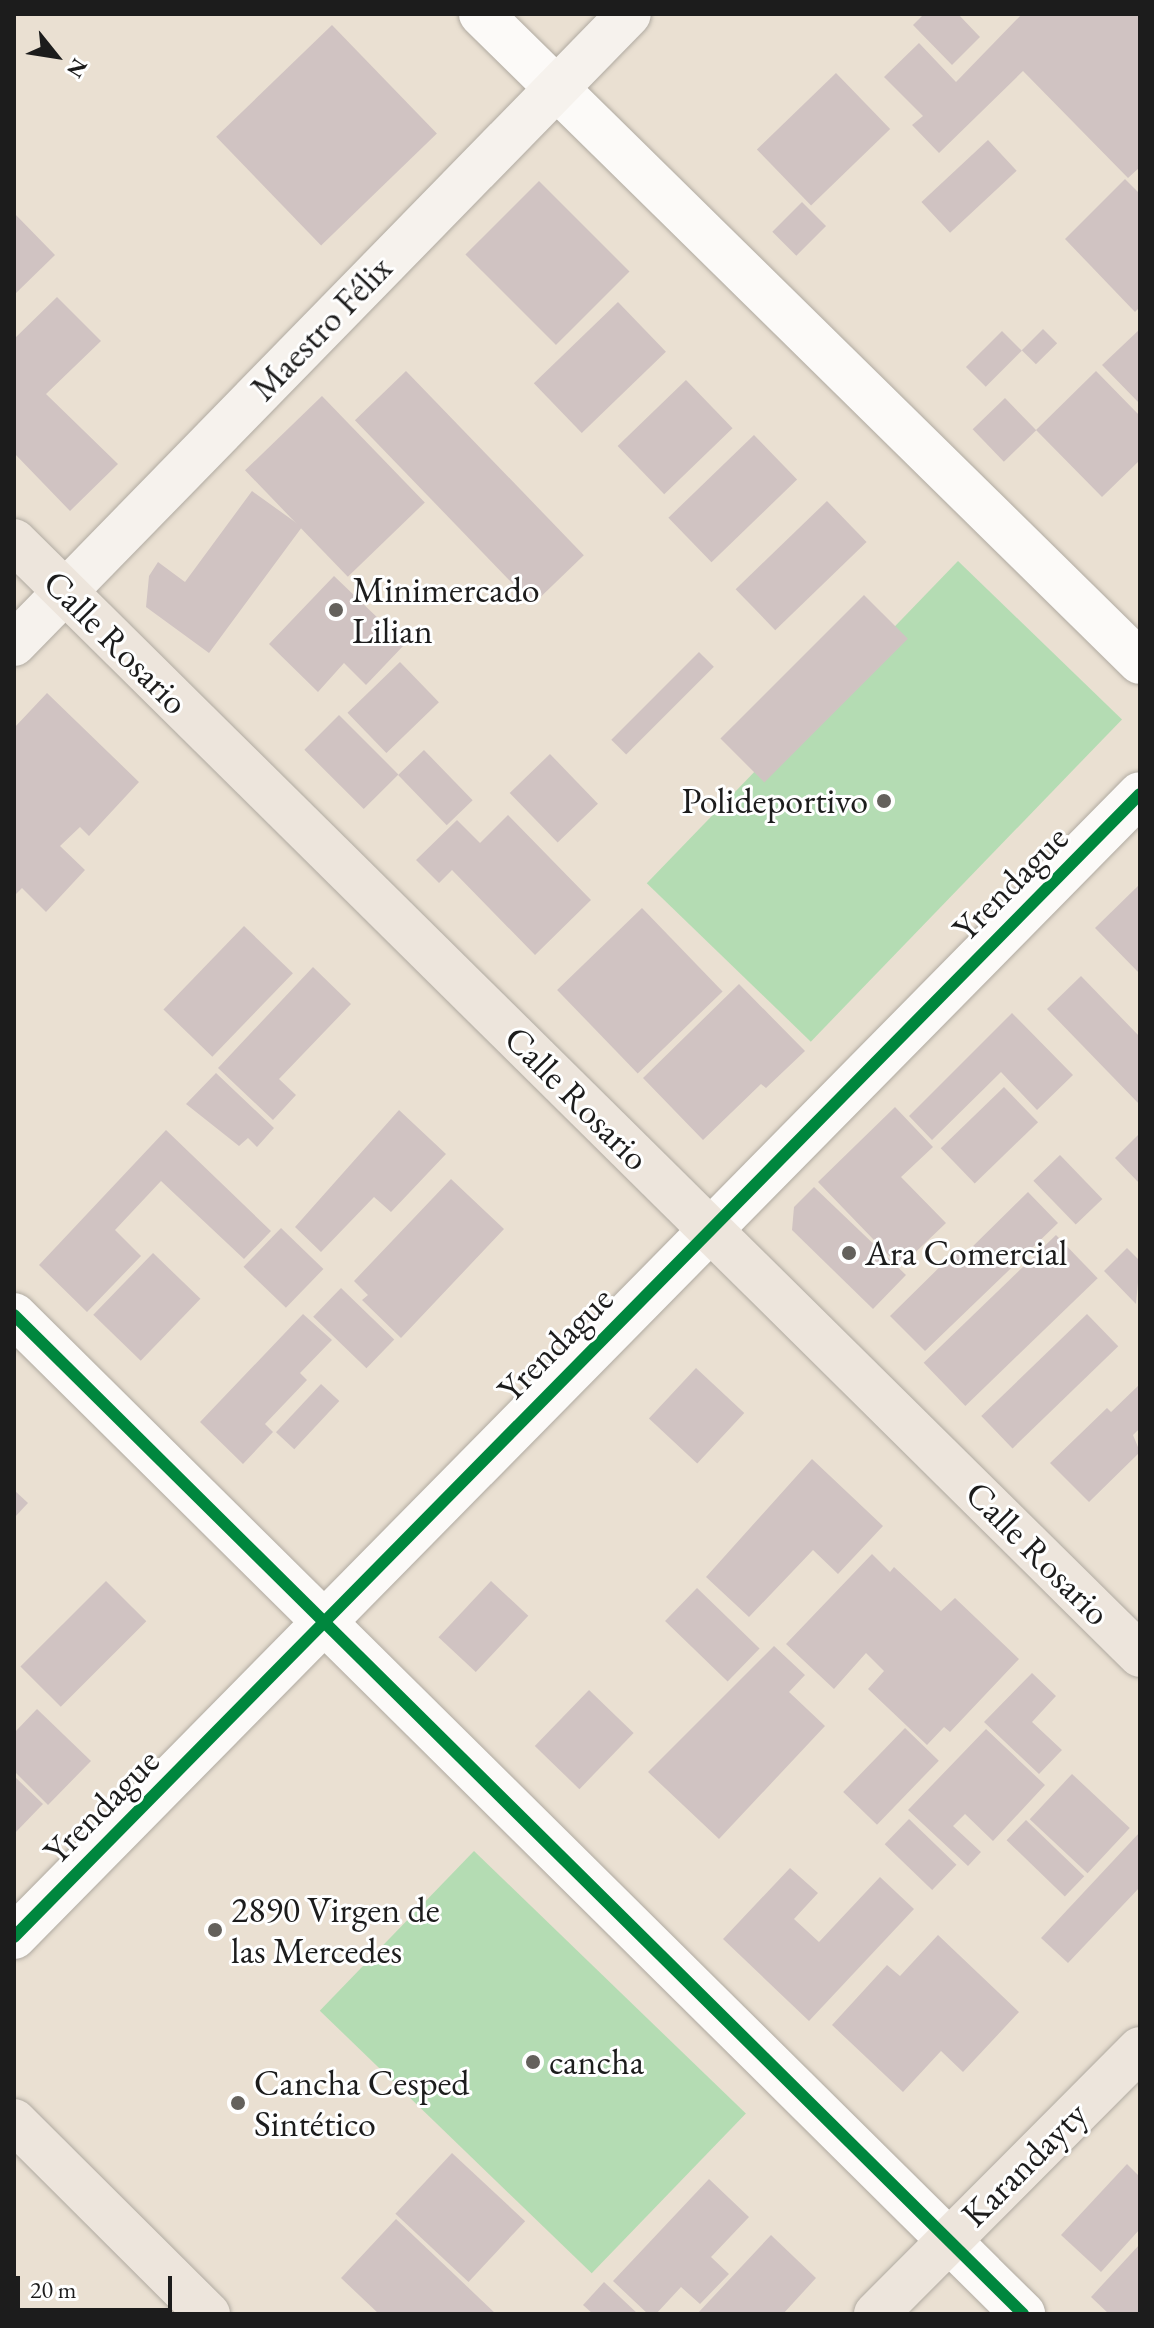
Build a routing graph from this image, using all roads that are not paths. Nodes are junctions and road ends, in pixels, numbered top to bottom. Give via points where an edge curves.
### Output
1 (481, 14) edge
2 (629, 14) edge
3 (556, 87) junction
4 (14, 541) edge
5 (65, 591) junction
6 (14, 644) edge
7 (1140, 662) edge
8 (1140, 794) edge
9 (710, 1230) junction
10 (14, 1315) edge
11 (324, 1622) junction
12 (1140, 1655) edge
13 (14, 1937) edge
14 (1140, 2049) edge
15 (14, 2121) edge
16 (948, 2239) junction
17 (208, 2314) edge
18 (876, 2314) edge
19 (1023, 2314) edge

1 - 3 street
2 - 3 street, Maestro Félix
3 - 5 street, Maestro Félix
3 - 7 street
4 - 5 main road, Calle Rosario
5 - 6 street, Maestro Félix
5 - 9 main road, Calle Rosario
8 - 9 street, Yrendague
9 - 11 street, Yrendague
9 - 12 main road, Calle Rosario
10 - 11 street
11 - 13 street, Yrendague
11 - 16 street
14 - 16 main road, Karandayty
15 - 17 main road
16 - 18 main road, Karandayty
16 - 19 street

